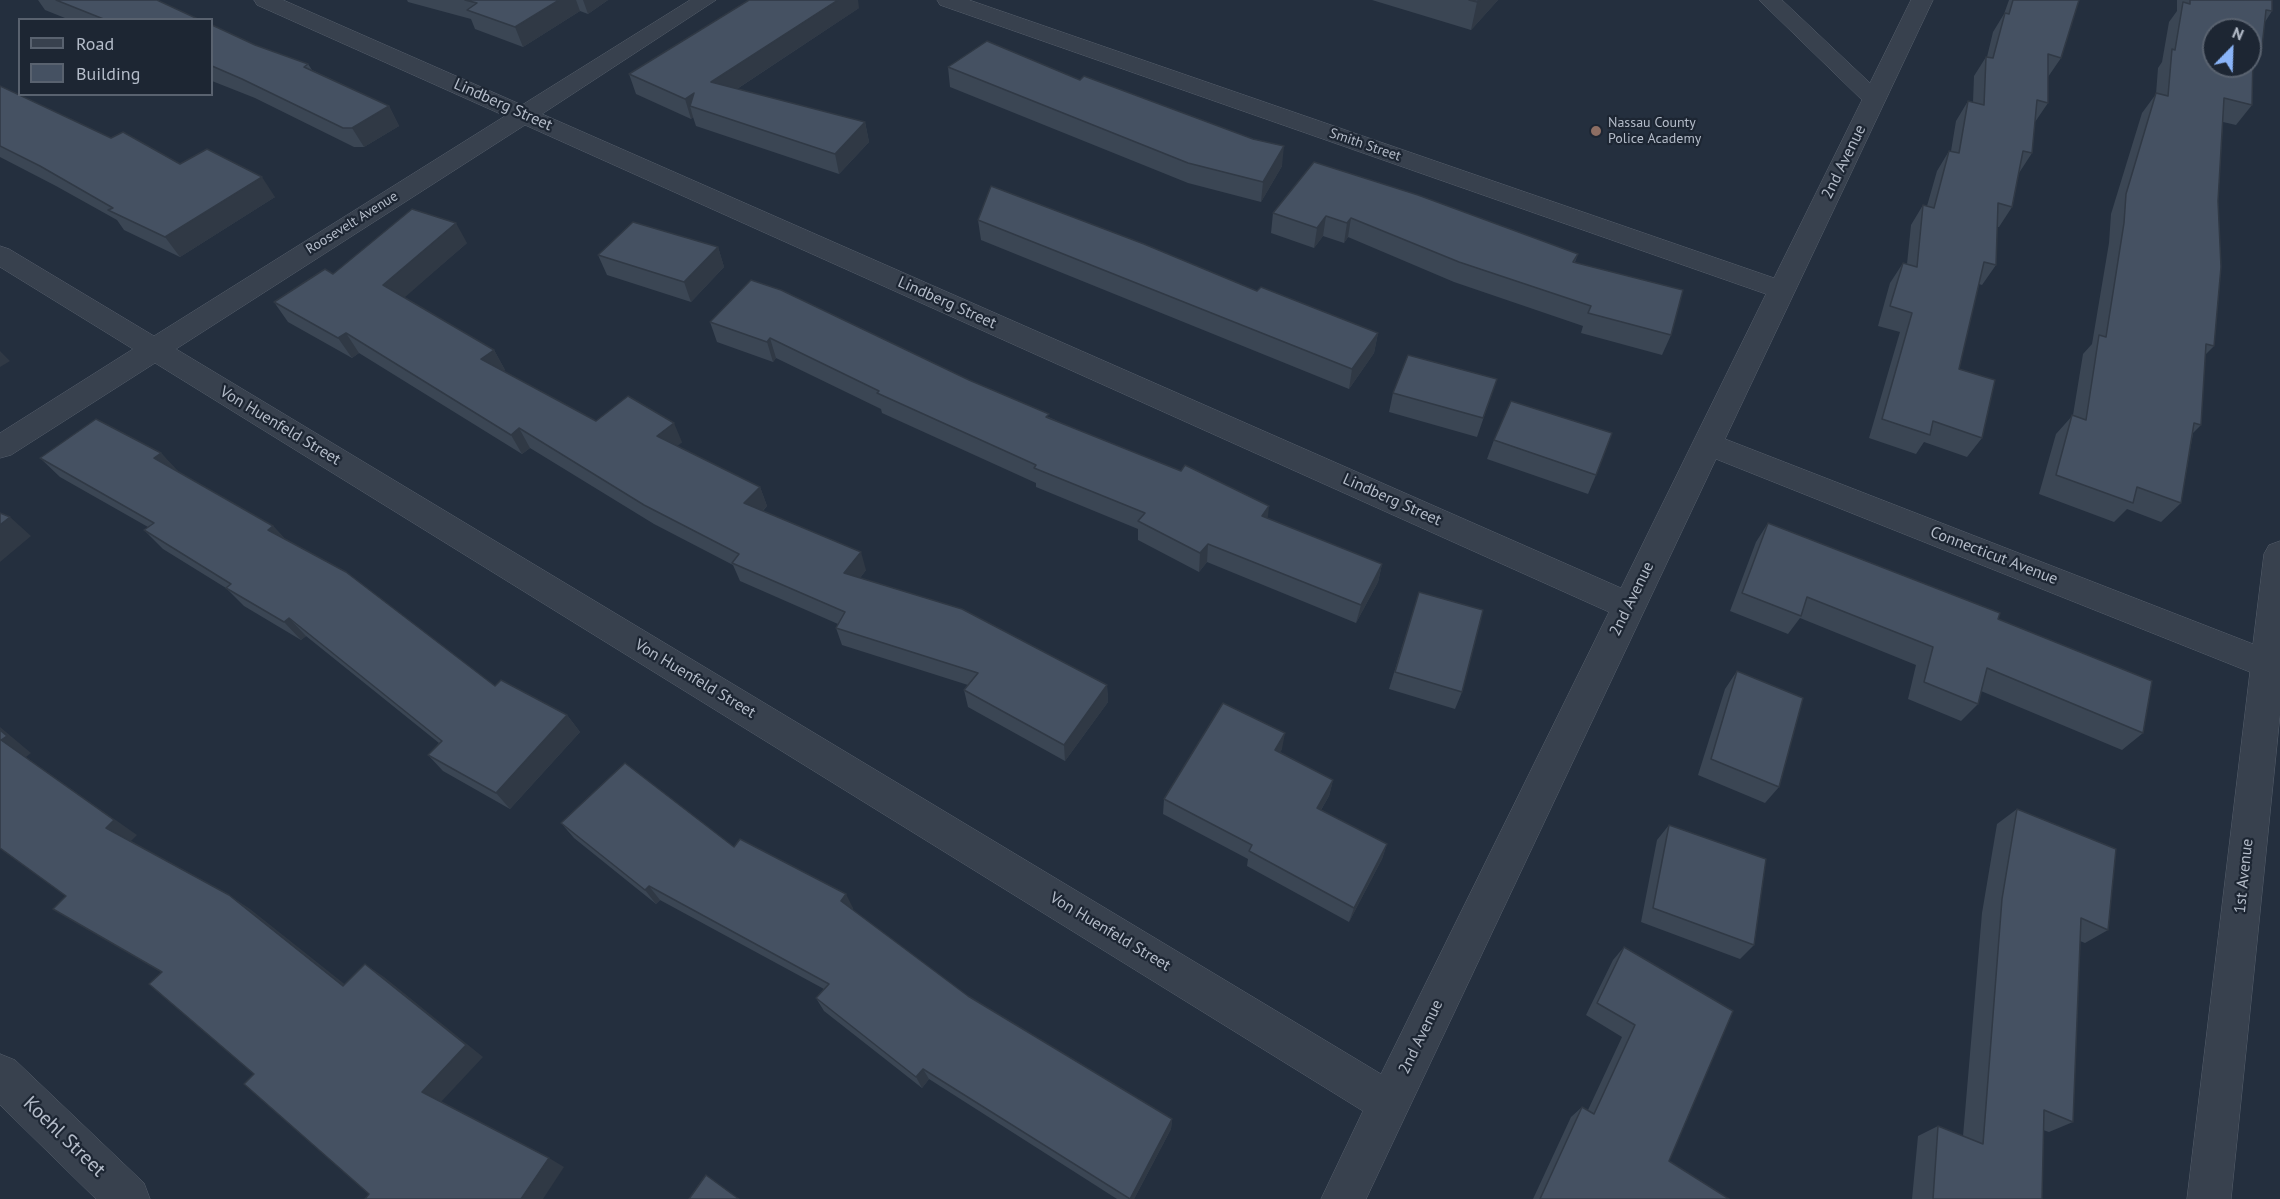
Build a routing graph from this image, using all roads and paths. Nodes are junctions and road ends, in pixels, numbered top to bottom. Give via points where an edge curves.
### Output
1 (266, 0) edge
2 (705, 0) edge
3 (948, 0) edge
4 (1770, 0) edge
5 (1922, 0) edge
6 (1874, 99) junction
7 (524, 115) junction
8 (0, 255) edge
9 (1782, 290) junction
10 (154, 349) junction
11 (1708, 444) junction
12 (0, 447) edge
13 (2280, 554) edge
14 (1629, 606) junction
15 (2274, 666) edge
16 (0, 1075) edge
17 (1390, 1103) junction
18 (128, 1199) edge
19 (1344, 1199) edge
20 (2209, 1199) edge

1 - 7 street, Lindberg Street
2 - 7 street, Roosevelt Avenue
3 - 9 street, Smith Street
4 - 6 street
5 - 6 street, 2nd Avenue
6 - 9 street, 2nd Avenue
7 - 10 street, Roosevelt Avenue
7 - 14 street, Lindberg Street
8 - 10 street, Von Huenfeld Street
9 - 11 street, 2nd Avenue
10 - 12 street, Roosevelt Avenue
10 - 17 street, Von Huenfeld Street
11 - 14 street, 2nd Avenue
11 - 15 street, Connecticut Avenue
13 - 15 street, 1st Avenue
14 - 17 street, 2nd Avenue
15 - 20 street, 1st Avenue
16 - 18 street, Koehl Street
17 - 19 street, 2nd Avenue

